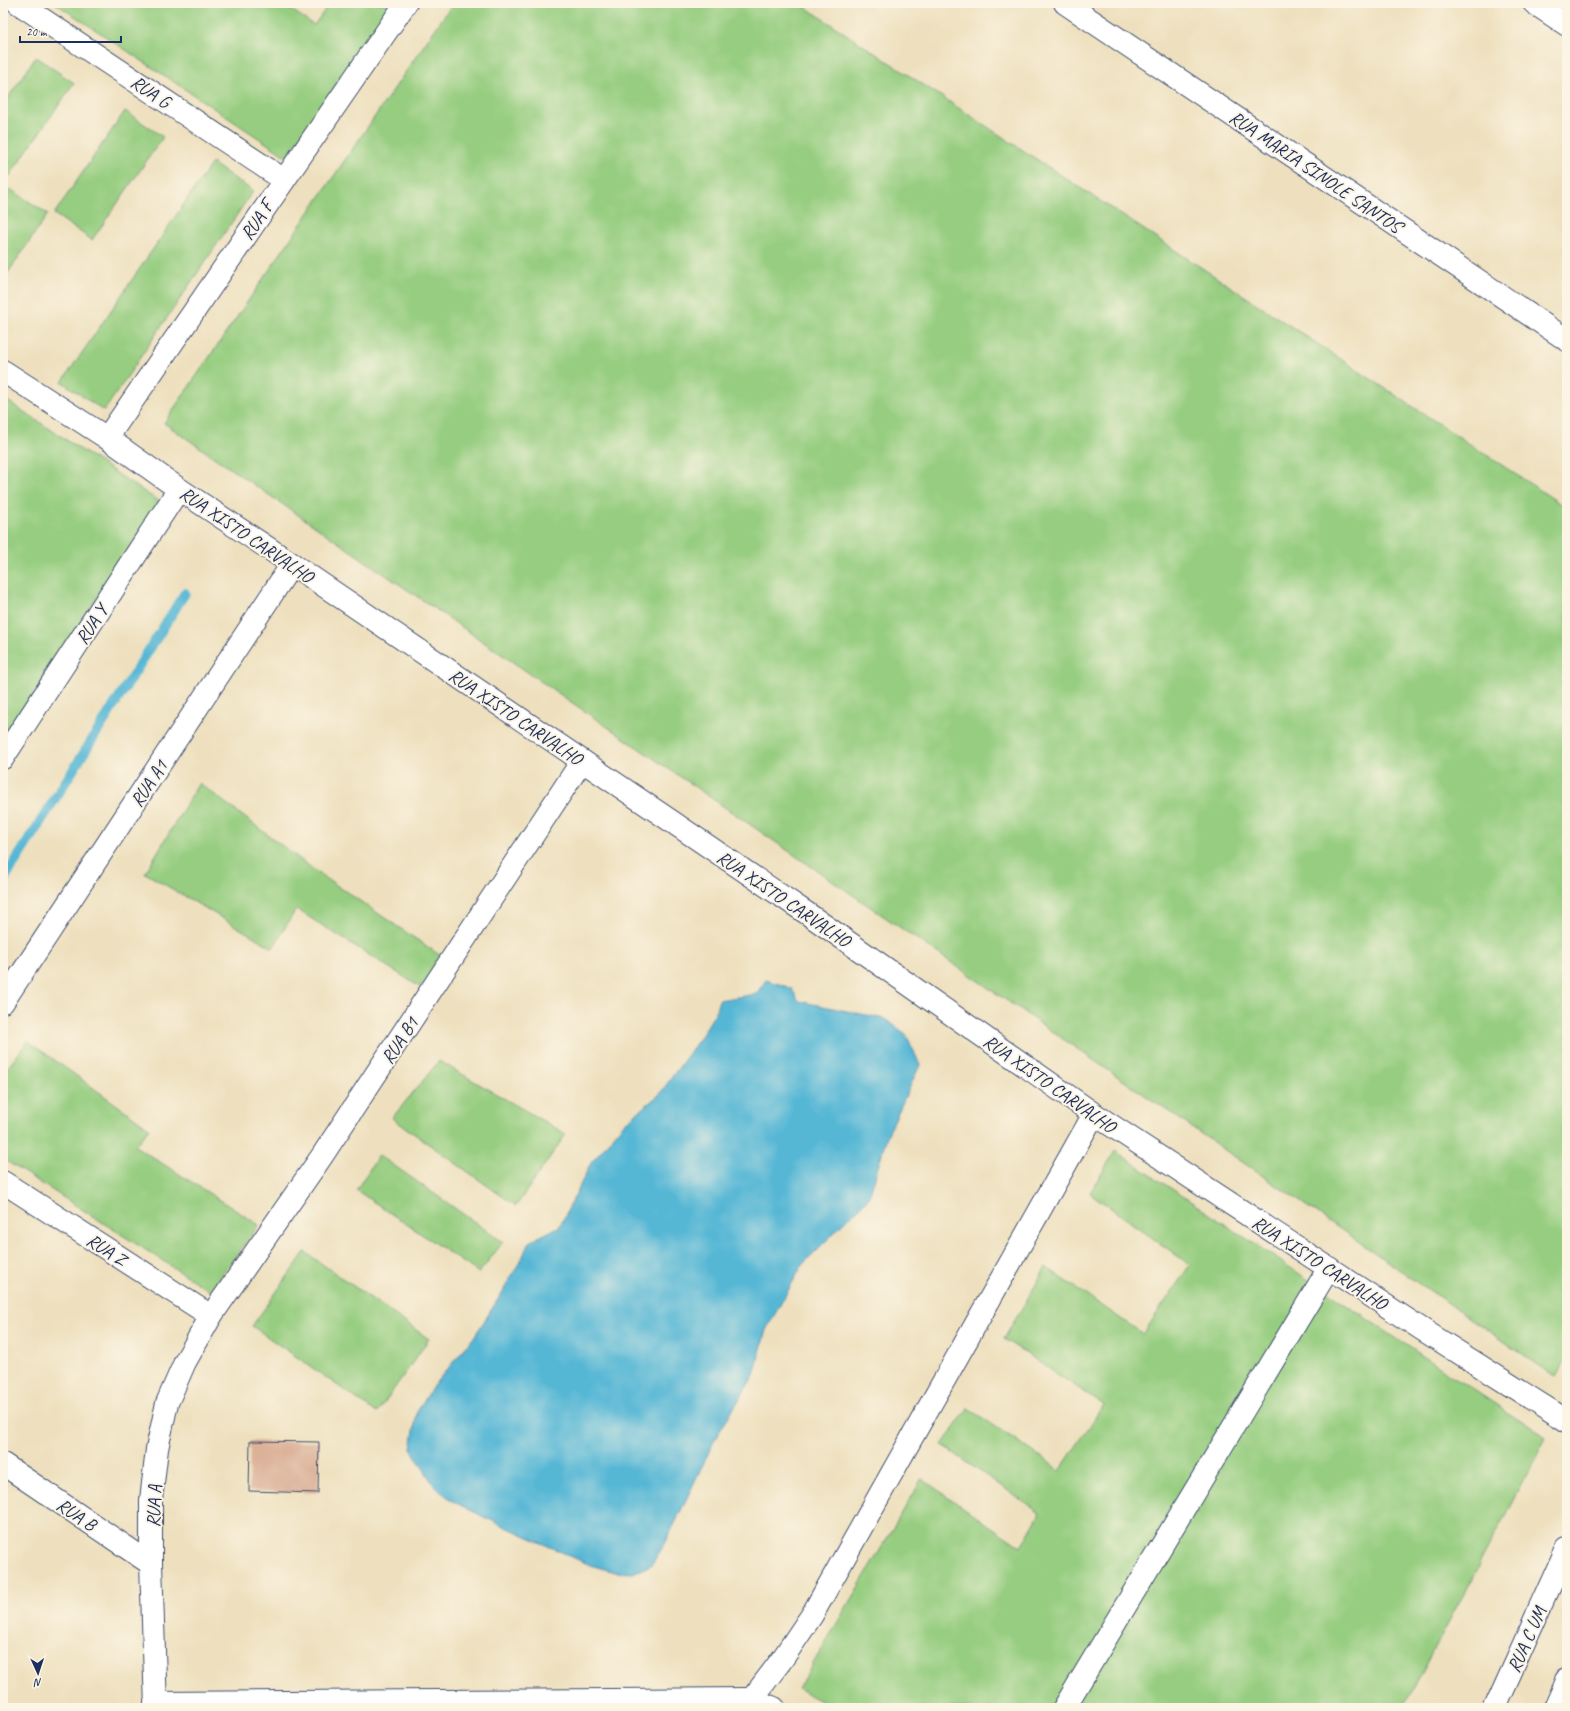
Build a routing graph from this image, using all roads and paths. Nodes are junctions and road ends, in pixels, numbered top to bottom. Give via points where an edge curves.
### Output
1 (18, 3) edge
2 (406, 3) edge
3 (1065, 3) edge
4 (1534, 3) edge
5 (1567, 25) edge
6 (284, 180) junction
7 (1567, 340) edge
8 (3, 371) edge
9 (107, 438) junction
10 (179, 489) junction
11 (292, 564) junction
12 (3, 758) edge
13 (582, 761) junction
14 (3, 1002) edge
15 (1094, 1114) junction
16 (3, 1182) edge
17 (1329, 1268) junction
18 (211, 1316) junction
19 (1567, 1421) edge
20 (3, 1464) edge
21 (1567, 1548) edge
22 (152, 1564) junction
23 (1567, 1681) edge
24 (752, 1699) junction
25 (155, 1706) edge
26 (774, 1708) edge
27 (1064, 1708) edge
28 (1495, 1708) edge
29 (1555, 1708) edge

1 - 6 street, RUA G
2 - 6 street, RUA F
3 - 7 street, RUA MARIA SINOLE SANTOS
4 - 5 street
6 - 9 street, RUA F
8 - 9 street, RUA XISTO CARVALHO
9 - 10 street, RUA XISTO CARVALHO
10 - 11 street, RUA XISTO CARVALHO
10 - 12 street, RUA Y
11 - 13 street, RUA XISTO CARVALHO
11 - 14 street, RUA A1
13 - 15 street, RUA XISTO CARVALHO via 808,914
13 - 18 street, RUA B1 via 322,1156
15 - 17 street, RUA XISTO CARVALHO
15 - 24 street via 815,1608 783,1658
16 - 18 street, RUA Z
17 - 19 street, RUA XISTO CARVALHO
17 - 27 street
18 - 22 street, RUA A via 185,1362 167,1403 156,1449 151,1500
20 - 22 street, RUA B
21 - 28 street, RUA C UM
22 - 25 street, RUA A
23 - 29 street
24 - 25 street
24 - 26 street

